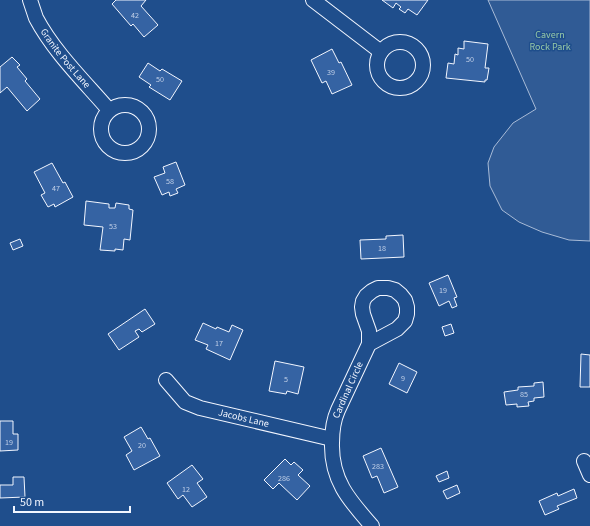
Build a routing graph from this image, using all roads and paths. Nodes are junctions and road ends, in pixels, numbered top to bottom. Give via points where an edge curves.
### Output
1 (30, 0) edge
2 (314, 0) edge
3 (381, 52) dead end
4 (109, 110) dead end
5 (369, 344) dead end
6 (166, 380) dead end
7 (332, 438) junction
8 (584, 461) dead end
9 (590, 475) edge
10 (372, 526) edge

1 - 4 street, Granite Post Lane via 48,38
2 - 3 street
5 - 7 street, Cardinal Circle via 336,414
6 - 7 street, Jacobs Lane via 185,402 200,408
7 - 10 street, Cardinal Circle via 331,455 340,483
8 - 9 street

